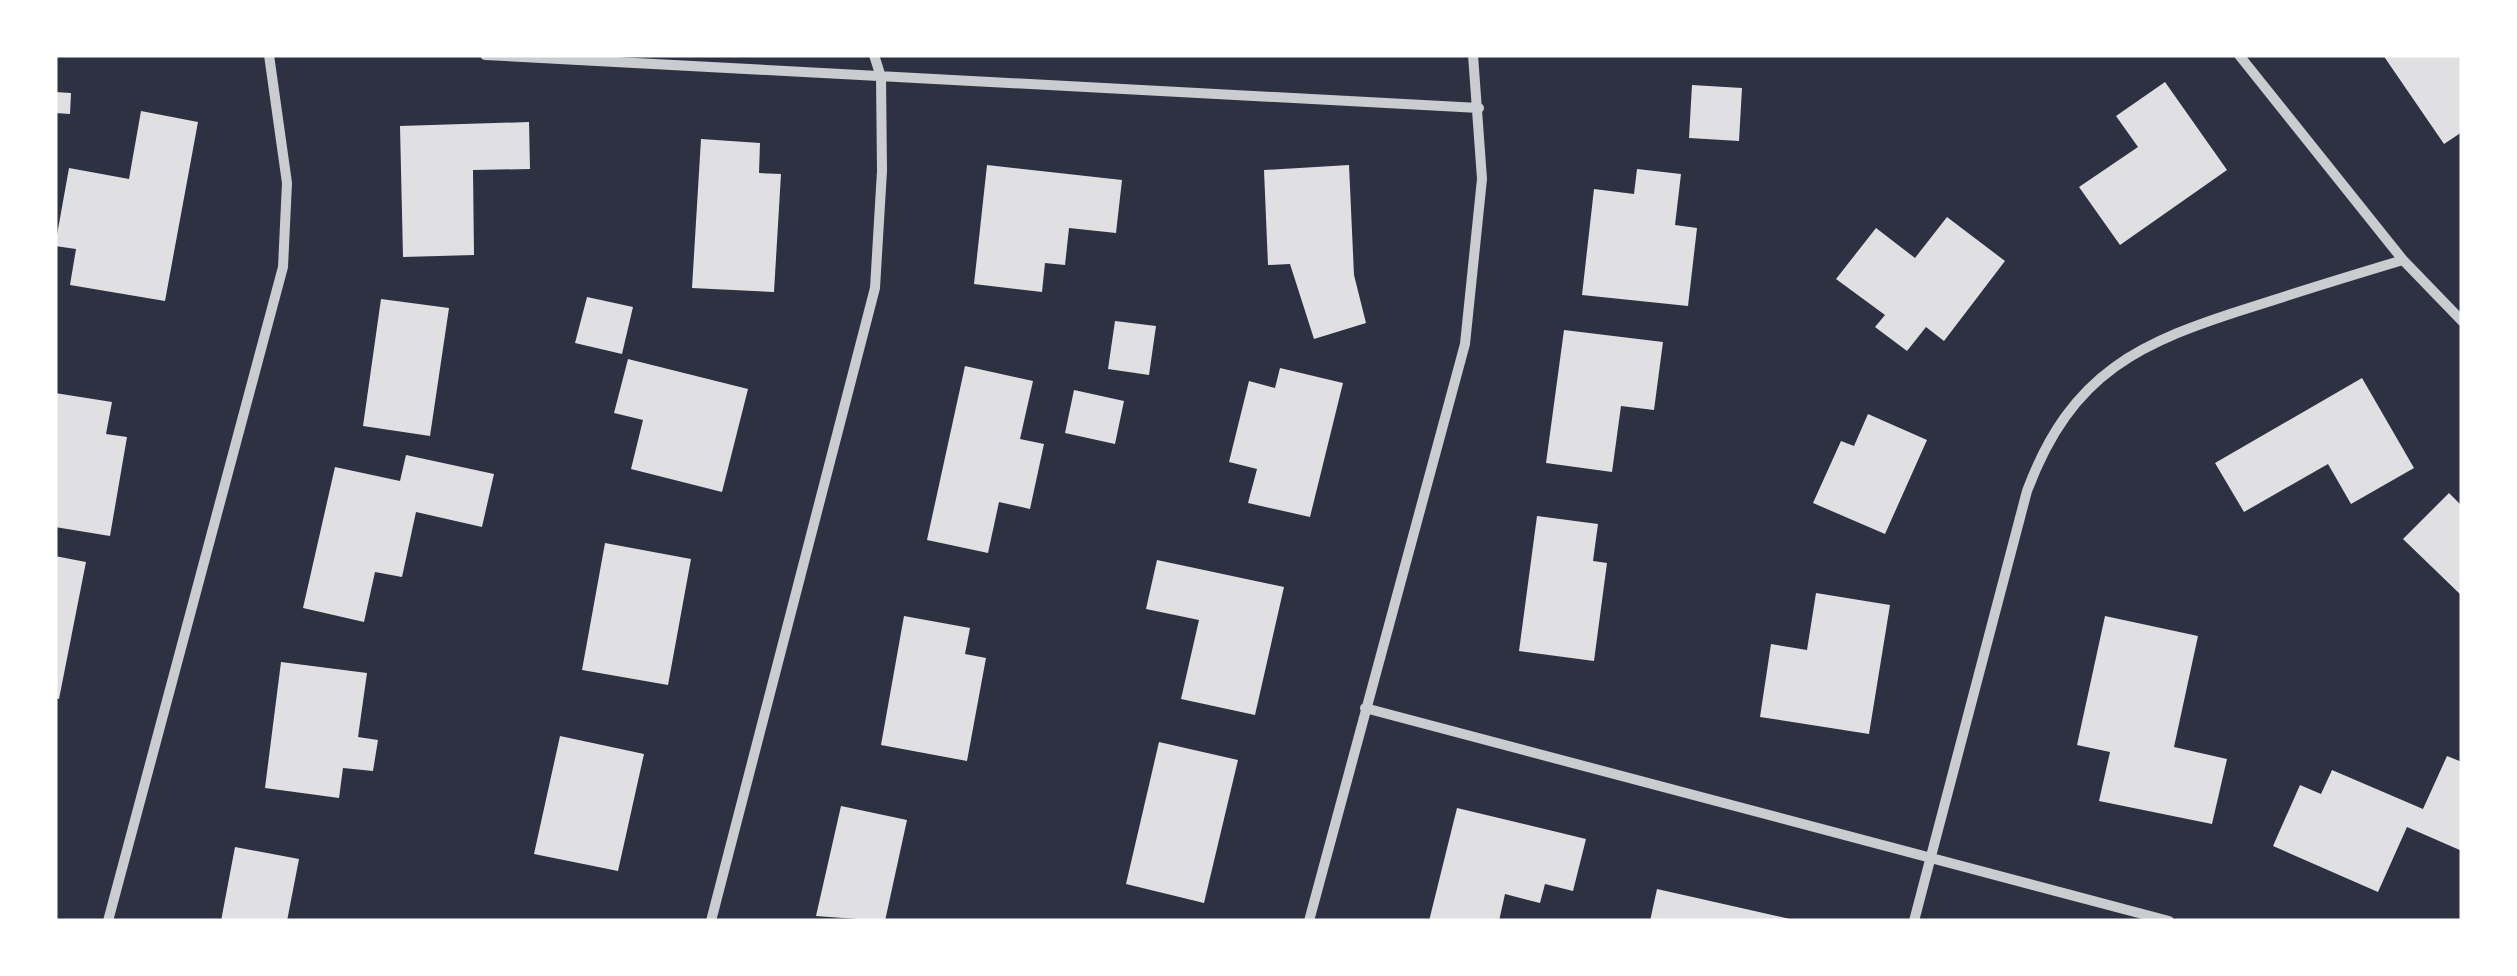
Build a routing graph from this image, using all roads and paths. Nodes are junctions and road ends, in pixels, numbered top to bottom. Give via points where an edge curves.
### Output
1 (269, 55) edge
2 (484, 55) edge
3 (874, 55) edge
4 (1473, 55) edge
5 (2239, 55) edge
6 (880, 76) junction
7 (1479, 108) junction
8 (2403, 260) junction
9 (2462, 321) edge
10 (1365, 708) junction
11 (1930, 858) junction
12 (108, 921) edge
13 (712, 921) edge
14 (1309, 921) edge
15 (1914, 921) edge
16 (2169, 921) edge

1 - 12 street via 287,183 282,266
2 - 6 street
3 - 6 street
4 - 7 street
5 - 8 street
6 - 7 street
6 - 13 street via 882,226 871,306
7 - 10 street via 1482,179 1465,344
8 - 9 street
8 - 11 street via 2167,334 2125,358 2079,398 2039,458 2027,490
10 - 11 street
10 - 14 street
11 - 15 street
11 - 16 street

